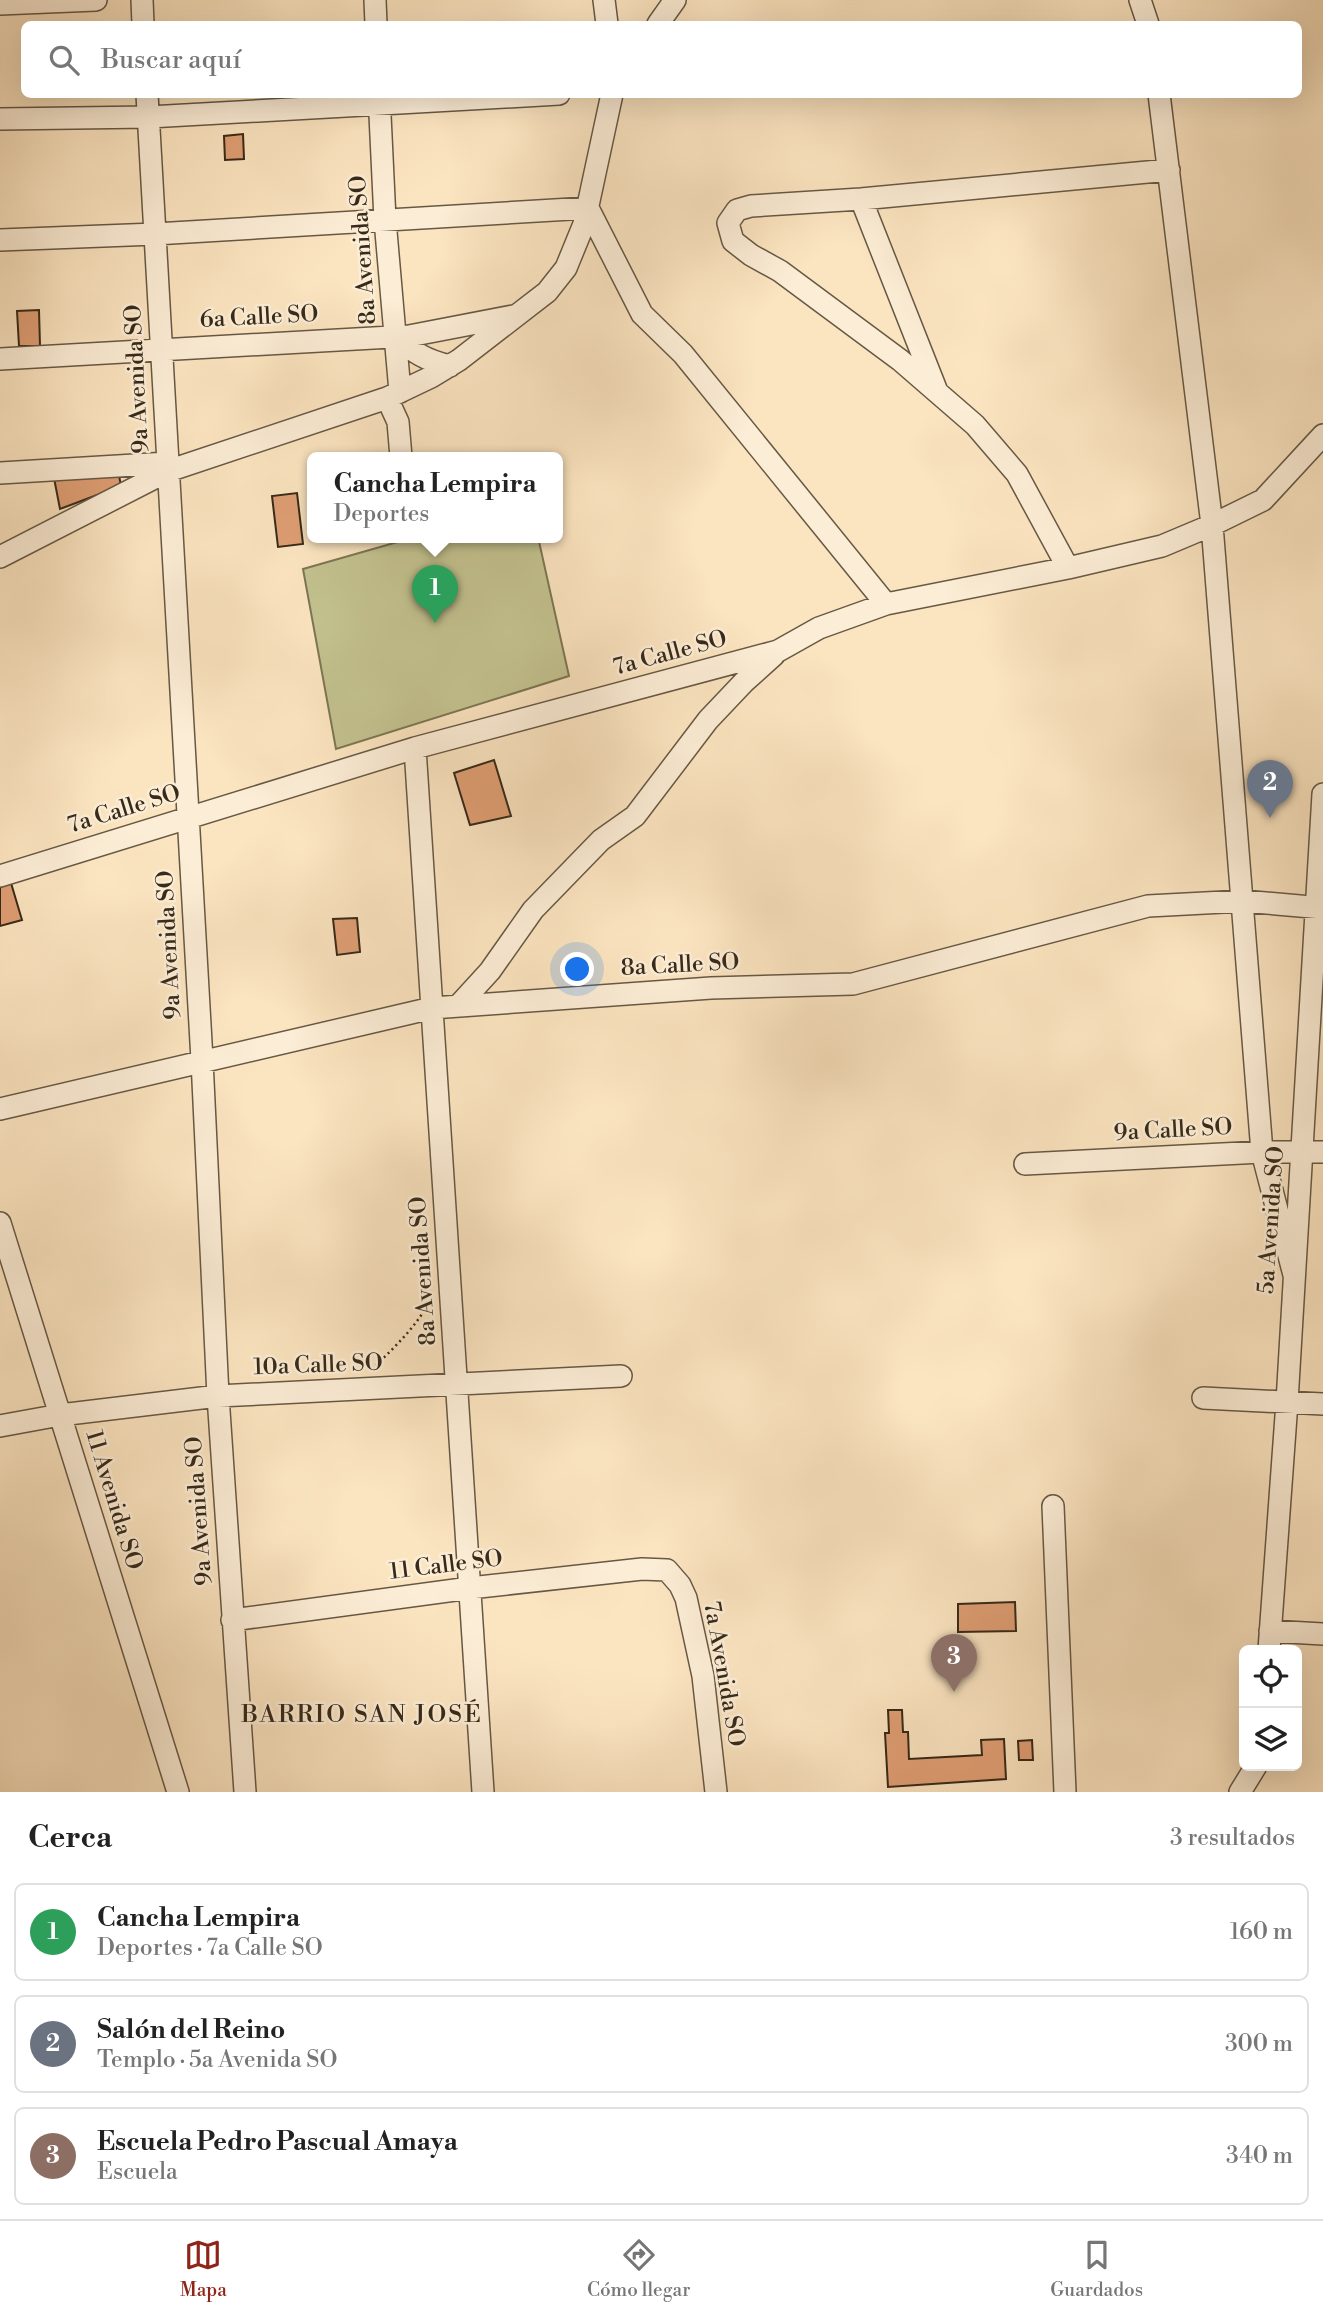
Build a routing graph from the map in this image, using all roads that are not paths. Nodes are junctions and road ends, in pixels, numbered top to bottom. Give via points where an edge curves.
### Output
1 (96, 0) edge
2 (142, 0) edge
3 (375, 0) edge
4 (604, 0) edge
5 (675, 0) edge
6 (1140, 0) edge
7 (0, 4) edge
8 (143, 21) edge
9 (376, 21) edge
10 (607, 21) edge
11 (660, 21) edge
12 (1147, 21) edge
13 (147, 98) edge
14 (415, 98) edge
15 (608, 98) edge
16 (1160, 98) edge
17 (379, 99) edge
18 (149, 117) junction
19 (0, 119) edge
20 (1170, 170) junction
21 (860, 199) junction
22 (588, 208) junction
23 (385, 220) junction
24 (155, 234) junction
25 (0, 240) edge
26 (519, 315) junction
27 (396, 336) junction
28 (162, 349) junction
29 (0, 359) edge
30 (450, 366) junction
31 (939, 394) junction
32 (393, 395) junction
33 (1323, 435) edge
34 (401, 452) edge
35 (168, 467) junction
36 (0, 473) edge
37 (1212, 525) junction
38 (0, 557) edge
39 (1068, 568) junction
40 (886, 604) junction
41 (778, 651) junction
42 (415, 748) junction
43 (1323, 794) edge
44 (188, 817) junction
45 (0, 876) edge
46 (1243, 901) junction
47 (1320, 908) edge
48 (458, 1006) junction
49 (432, 1008) junction
50 (202, 1060) junction
51 (0, 1109) edge
52 (1262, 1152) junction
53 (1312, 1152) edge
54 (1026, 1164) dead end
55 (0, 1223) edge
56 (1294, 1275) junction
57 (621, 1376) dead end
58 (457, 1386) junction
59 (218, 1396) junction
60 (1203, 1398) dead end
61 (1287, 1402) junction
62 (1323, 1404) edge
63 (60, 1415) junction
64 (0, 1426) edge
65 (1053, 1506) dead end
66 (667, 1570) joint
67 (470, 1588) junction
68 (232, 1620) junction
69 (1323, 1634) edge
70 (1269, 1641) edge
71 (1253, 1771) edge
72 (178, 1792) edge
73 (245, 1792) edge
74 (483, 1792) edge
75 (716, 1792) edge
76 (1065, 1792) edge
77 (1240, 1792) edge

1 - 7 street
2 - 8 street
3 - 9 street
4 - 10 street
5 - 11 street
6 - 12 street
13 - 18 street, 9a Avenida SO
14 - 17 street
15 - 22 street
16 - 20 street
17 - 18 street
17 - 23 street, 8a Avenida SO
18 - 19 street
18 - 24 street, 9a Avenida SO
20 - 21 street
20 - 37 street
21 - 31 street
21 - 31 street via 751,206 737,210 728,223 733,241 900,360
22 - 23 street
22 - 26 street via 566,268 547,292
22 - 40 street via 642,314 683,354
23 - 24 street
23 - 27 street, 8a Avenida SO
24 - 25 street
24 - 28 street, 9a Avenida SO
26 - 27 street, 6a Calle SO
26 - 30 street
27 - 28 street, 6a Calle SO
27 - 30 street via 416,355
27 - 32 street, 8a Avenida SO
28 - 29 street, 6a Calle SO
28 - 35 street, 9a Avenida SO
30 - 32 street
31 - 39 street via 975,425 1017,474
32 - 34 street, 8a Avenida SO
32 - 35 street
33 - 37 street, 7a Calle SO via 1263,500
35 - 36 street
35 - 38 street
35 - 44 street, 9a Avenida SO
37 - 39 street, 7a Calle SO via 1162,546
37 - 46 street
39 - 40 street, 7a Calle SO
40 - 41 street, 7a Calle SO via 819,628
41 - 42 street, 7a Calle SO
41 - 48 street via 708,720 635,816 601,840 533,910 490,971
42 - 44 street, 7a Calle SO
42 - 49 street, 8a Avenida SO
43 - 47 street, 5a Avenida SO
44 - 45 street, 7a Calle SO
44 - 50 street, 9a Avenida SO
46 - 47 street, 8a Calle SO
46 - 48 street, 8a Calle SO via 1148,906 853,984 711,988
46 - 52 street
47 - 53 street, 5a Avenida SO
48 - 49 street, 8a Calle SO
49 - 50 street, 8a Calle SO
49 - 58 street, 8a Avenida SO
50 - 51 street, 8a Calle SO
50 - 59 street, 9a Avenida SO
52 - 53 street, 9a Calle SO
52 - 54 street, 9a Calle SO
52 - 56 street
53 - 56 street, 5a Avenida SO
55 - 63 street, 11 Avenida SO
56 - 61 street, 5a Avenida SO
57 - 58 street, 10a Calle SO
58 - 59 street, 10a Calle SO
58 - 67 street, 8a Avenida SO
59 - 63 street, 10a Calle SO
59 - 68 street, 9a Avenida SO
60 - 61 street
61 - 62 street
61 - 70 street, 5a Avenida SO
63 - 64 street, 10a Calle SO
63 - 72 street, 11 Avenida SO
65 - 76 street
66 - 67 street, 11 Calle SO
66 - 75 street, 7a Avenida SO via 686,1598 702,1676
67 - 68 street, 11 Calle SO
67 - 74 street, 8a Avenida SO
68 - 73 street, 9a Avenida SO
69 - 70 street
71 - 77 street

